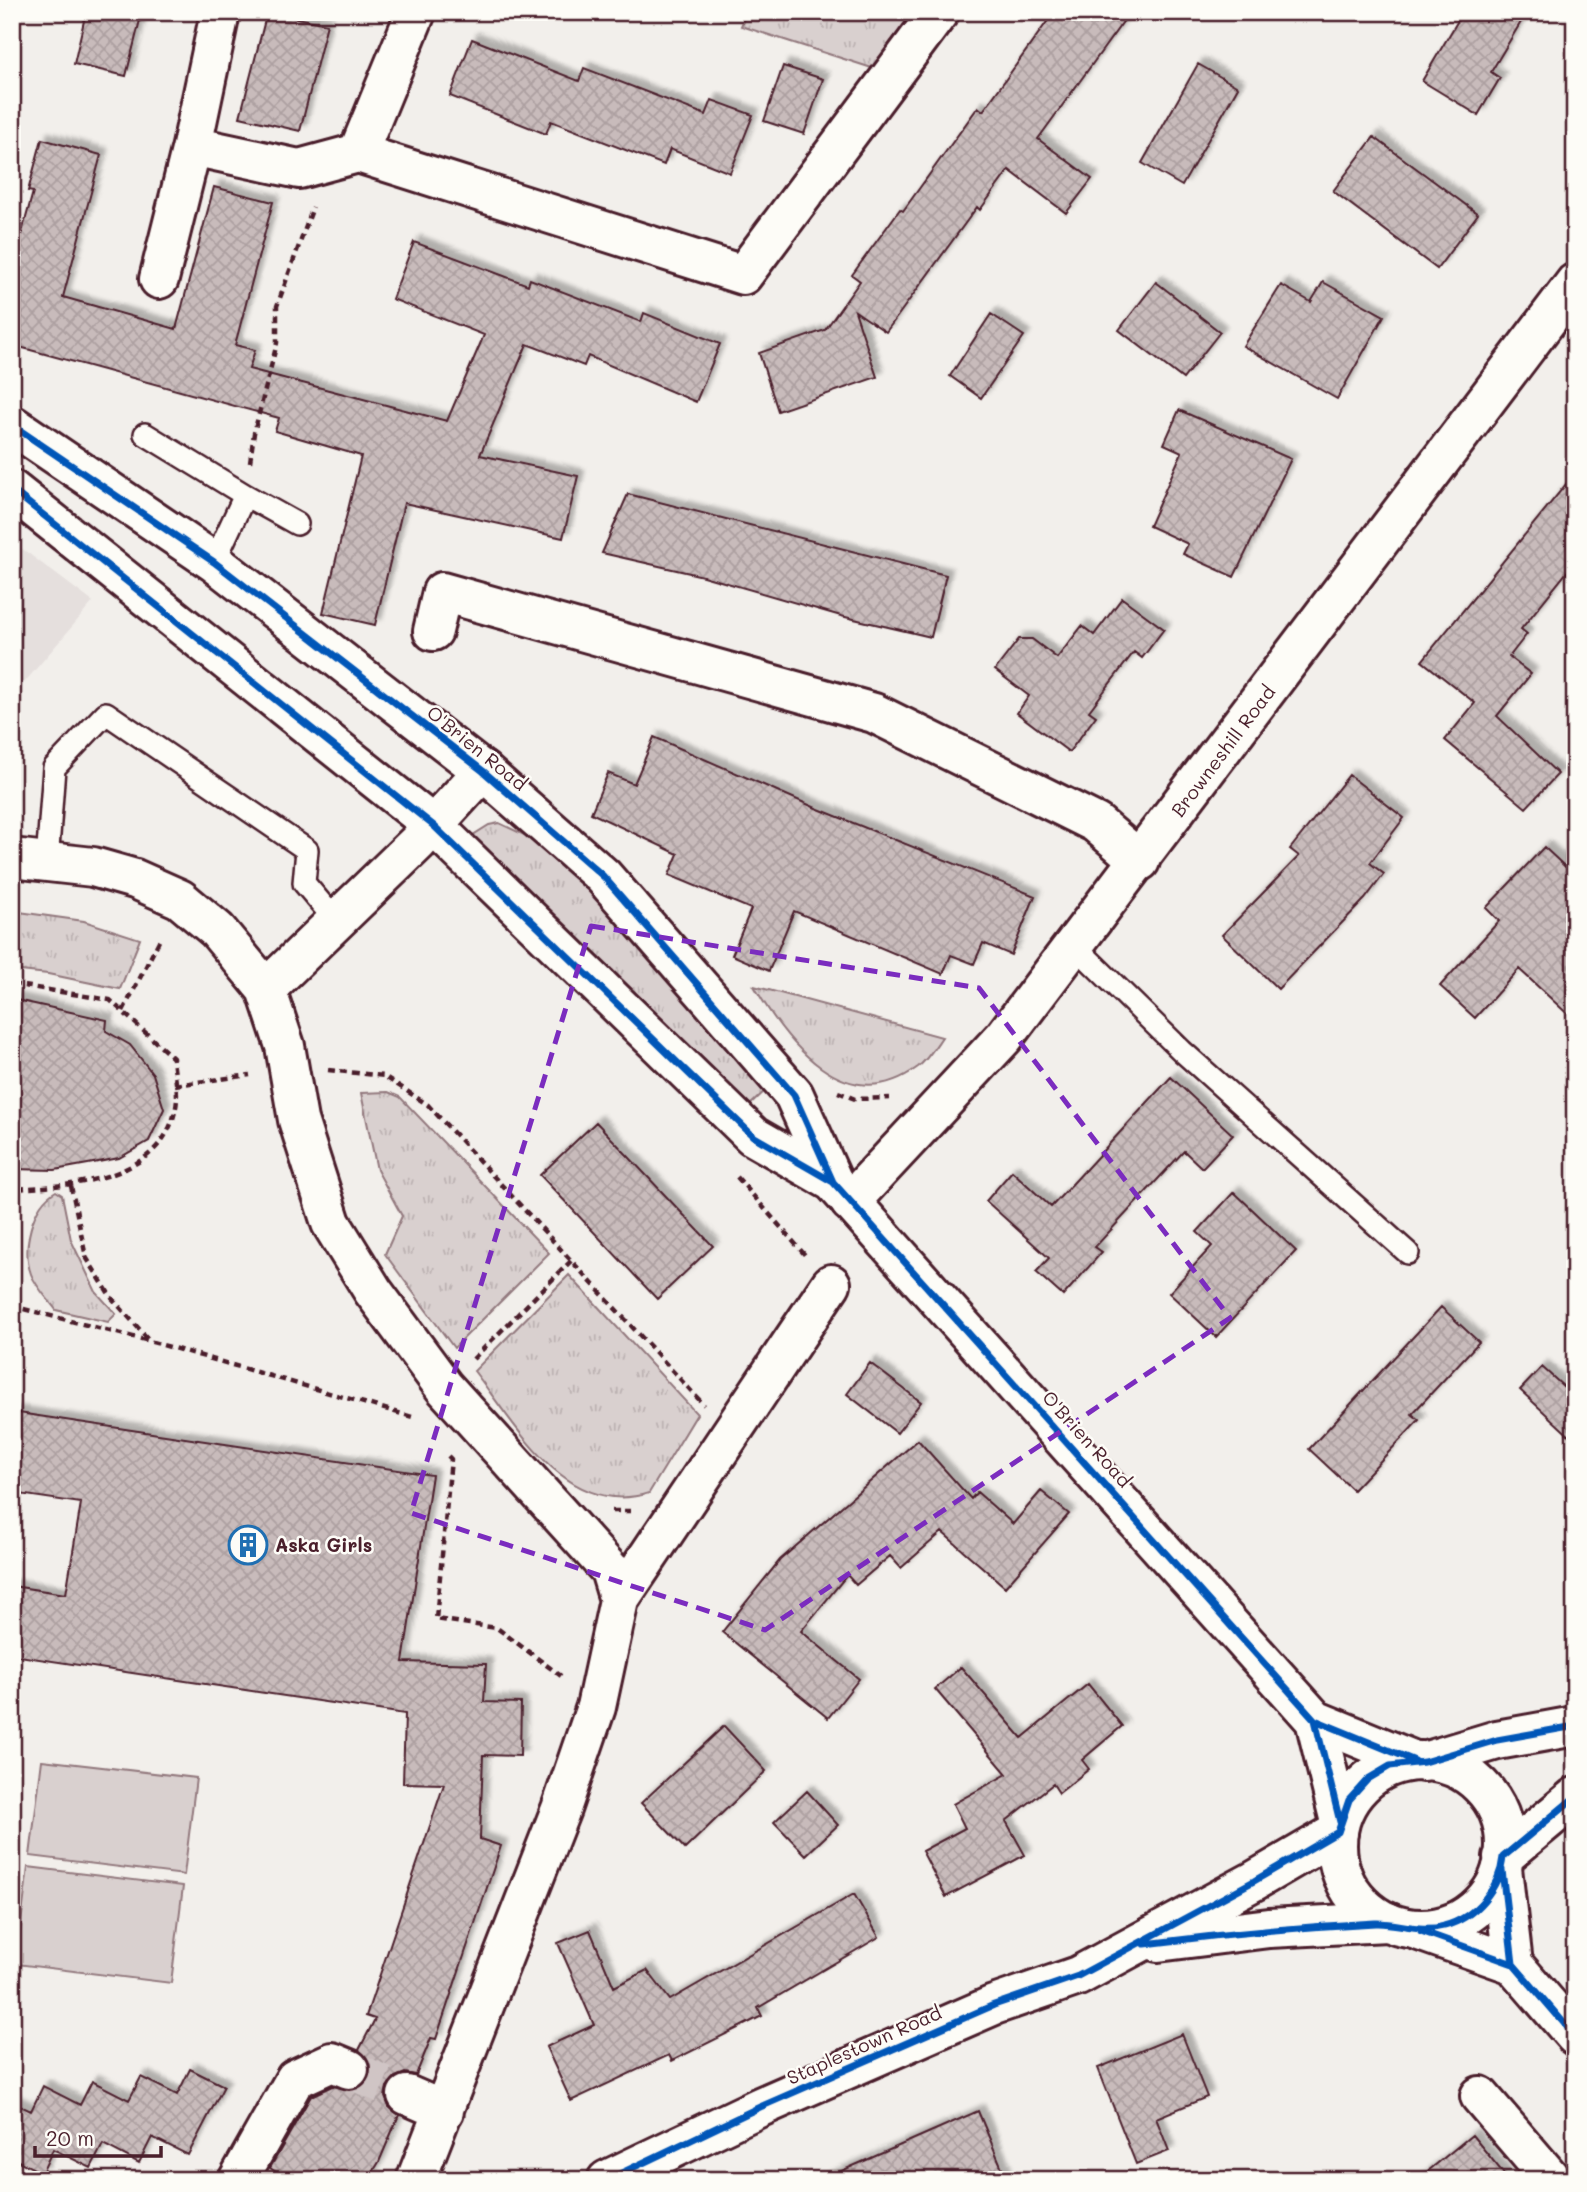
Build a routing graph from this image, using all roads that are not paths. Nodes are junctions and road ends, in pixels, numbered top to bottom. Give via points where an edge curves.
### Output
1 (416, 12) edge
2 (939, 12) edge
3 (220, 13) edge
4 (192, 146) junction
5 (344, 156) junction
6 (159, 279) dead end
7 (1575, 284) edge
8 (12, 425) edge
9 (145, 434) dead end
10 (12, 490) edge
11 (245, 495) junction
12 (297, 524) dead end
13 (214, 562) junction
14 (433, 631) dead end
15 (483, 771) junction
16 (434, 826) junction
17 (30, 860) edge
18 (1140, 860) junction
19 (337, 922) junction
20 (1075, 946) junction
21 (266, 989) junction
22 (842, 1192) junction
23 (1408, 1253) dead end
24 (831, 1284) dead end
25 (619, 1600) junction
26 (1315, 1720) junction
27 (1575, 1727) edge
28 (1419, 1761) junction
29 (1575, 1797) edge
30 (1339, 1827) junction
31 (1502, 1863) junction
32 (1401, 1926) junction
33 (1135, 1945) junction
34 (1513, 1964) junction
35 (1575, 2036) edge
36 (349, 2069) tunnel mouth
37 (407, 2095) tunnel mouth
38 (1480, 2096) dead end
39 (444, 2111) junction
40 (238, 2180) edge
41 (416, 2180) edge
42 (607, 2180) edge
43 (1552, 2180) edge

1 - 5 street
2 - 5 street via 743,275
3 - 4 street
4 - 5 street via 299,169
4 - 6 street
7 - 18 street, Browneshill Road
8 - 13 street, O'Brien Road
9 - 11 lane
10 - 16 street, O'Brien Road
11 - 12 lane
11 - 13 lane
13 - 15 street, O'Brien Road
14 - 18 street via 442,592 874,713 1096,823
15 - 16 street
15 - 22 street, O'Brien Road via 603,876 793,1095
16 - 19 street
16 - 22 street, O'Brien Road via 753,1136
17 - 19 lane via 54,768 106,713 307,850 304,883
17 - 21 street via 93,867 135,878 180,899 217,930
18 - 20 street, Browneshill Road
19 - 21 street
20 - 22 street, Browneshill Road via 1004,1037
20 - 23 lane via 1182,1051
21 - 25 street via 289,1069 298,1121 331,1223 444,1387 610,1570
22 - 26 street, O'Brien Road
24 - 25 street
25 - 39 street via 596,1707
26 - 28 street, O'Brien Road
26 - 30 street, O'Brien Road
27 - 28 street via 1497,1740
28 - 30 street via 1390,1766 1368,1779 1349,1800
28 - 31 street via 1464,1773 1484,1789 1498,1813 1505,1840
29 - 31 street
30 - 32 street via 1337,1856 1345,1883 1362,1906
30 - 33 street, Staplestown Road
31 - 32 street via 1490,1894 1470,1913 1444,1926
31 - 34 street
32 - 33 street, Staplestown Road via 1269,1928
32 - 34 street
33 - 42 street, Staplestown Road via 1078,1976 994,2005
34 - 35 street
36 - 40 street via 332,2062 295,2079
37 - 39 street
38 - 43 street
39 - 41 street

